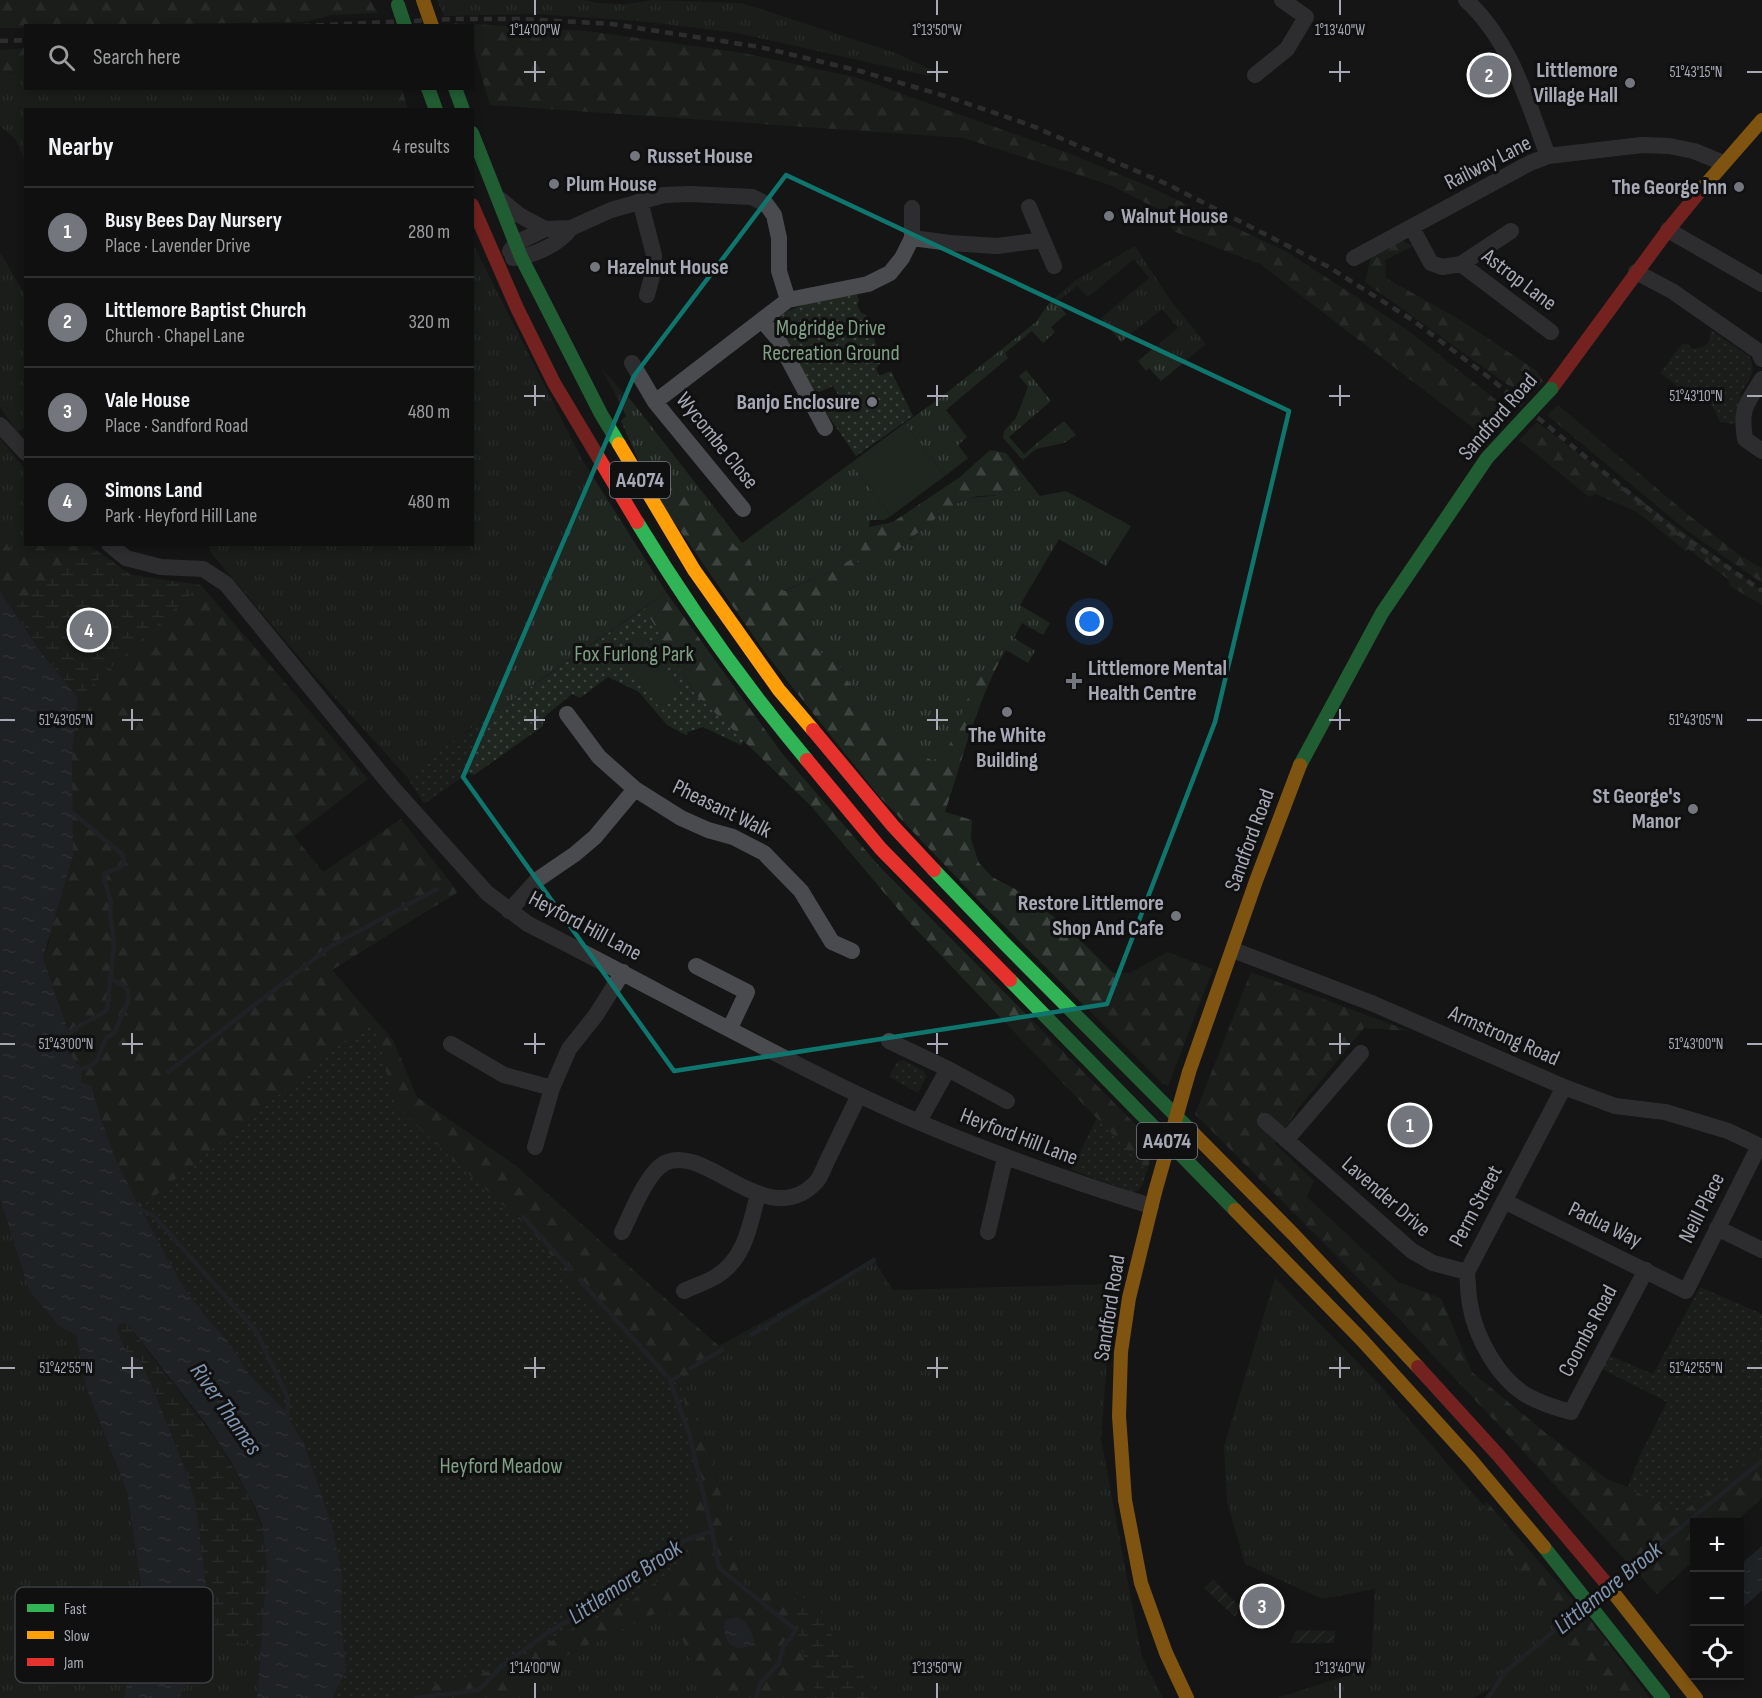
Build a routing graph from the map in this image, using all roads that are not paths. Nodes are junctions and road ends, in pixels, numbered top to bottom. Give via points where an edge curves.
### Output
1 (423, 0) edge
2 (1282, 0) edge
3 (1466, 0) edge
4 (397, 3) edge
5 (404, 24) edge
6 (431, 24) edge
7 (1255, 75) dead end
8 (429, 90) edge
9 (456, 90) edge
10 (434, 108) edge
11 (462, 108) edge
12 (1762, 120) edge
13 (474, 138) edge
14 (1548, 156) junction
15 (1723, 163) junction
16 (497, 197) junction
17 (640, 201) junction
18 (1029, 207) dead end
19 (912, 208) dead end
20 (474, 209) edge
21 (571, 228) junction
22 (1412, 228) junction
23 (545, 229) junction
24 (1668, 230) junction
25 (1510, 231) dead end
26 (912, 238) junction
27 (1043, 240) junction
28 (510, 254) junction
29 (1354, 258) dead end
30 (1461, 264) junction
31 (1054, 266) dead end
32 (1636, 272) junction
33 (1762, 284) edge
34 (646, 295) dead end
35 (788, 300) junction
36 (762, 320) junction
37 (1551, 332) dead end
38 (1762, 359) edge
39 (632, 363) dead end
40 (1762, 379) edge
41 (655, 402) junction
42 (568, 408) joint
43 (0, 425) edge
44 (1728, 427) dead end
45 (825, 428) dead end
46 (1746, 439) junction
47 (24, 451) edge
48 (1762, 452) edge
49 (744, 509) dead end
50 (111, 546) edge
51 (567, 714) dead end
52 (634, 789) junction
53 (509, 911) junction
54 (1233, 950) junction
55 (852, 951) dead end
56 (696, 966) dead end
57 (623, 972) junction
58 (730, 1028) junction
59 (889, 1041) dead end
60 (451, 1044) dead end
61 (1361, 1053) dead end
62 (948, 1069) junction
63 (1564, 1087) junction
64 (552, 1088) junction
65 (859, 1095) junction
66 (1007, 1101) dead end
67 (919, 1121) junction
68 (1265, 1121) dead end
69 (1286, 1140) junction
70 (535, 1147) dead end
71 (1760, 1147) edge
72 (1005, 1158) junction
73 (758, 1194) junction
74 (1153, 1199) junction
75 (1504, 1201) junction
76 (1717, 1228) junction
77 (621, 1232) dead end
78 (988, 1232) dead end
79 (1762, 1250) edge
80 (1646, 1270) junction
81 (1467, 1272) junction
82 (684, 1291) dead end
83 (1686, 1291) joint
84 (1571, 1412) joint
85 (1186, 1698) edge
86 (1663, 1698) edge
87 (1695, 1698) edge

1 - 6 main road, bridge
2 - 7 street via 1306,17 1287,49
3 - 14 street via 1493,30 1513,64
4 - 5 main road, bridge
8 - 10 main road
9 - 11 main road
12 - 15 main road, Sandford Road
13 - 16 main road, A4074
14 - 15 street, Railway Lane via 1642,145 1669,146 1695,151
14 - 22 street, Railway Lane
15 - 24 main road, Sandford Road
16 - 23 street
16 - 28 main road, A4074
17 - 21 street
17 - 34 street via 654,255
17 - 35 street via 690,194 752,197 766,204 774,215 779,271
18 - 27 street
19 - 26 street
20 - 28 main road, A4074
21 - 23 street
21 - 28 street via 558,242
22 - 29 street, Railway Lane
22 - 30 street, Astrop Lane via 1431,263 1442,267
23 - 28 street
24 - 32 main road, Sandford Road
24 - 33 street
25 - 30 street, Astrop Lane
26 - 27 street via 997,246
26 - 35 street via 890,273 868,284
27 - 31 street
28 - 42 street via 512,268 568,385
28 - 87 main road, A4074 via 693,570 779,690 893,826 1004,944 1294,1234 1499,1456 1594,1568
30 - 37 street, Astrop Lane
32 - 38 street via 1672,291 1758,351
32 - 54 main road, Sandford Road, bridge via 1551,389 1487,458 1382,614 1304,754
35 - 36 street, Wycombe Close
36 - 41 street, Wycombe Close
36 - 45 street via 777,338
39 - 41 street, Wycombe Close
40 - 46 street via 1743,410
41 - 49 street, Wycombe Close
42 - 86 main road, A4074 via 677,588 758,702 881,849 1362,1340 1471,1460 1612,1630
43 - 47 street
44 - 46 street
46 - 48 street
50 - 53 street, Heyford Hill Lane via 126,558 160,567 203,569 226,584 392,787 487,893
51 - 52 street, Pheasant Walk via 599,757
52 - 53 street via 595,837 537,880
52 - 55 street, Pheasant Walk via 681,818 765,853 801,891 832,942
53 - 57 street, Heyford Hill Lane
54 - 63 street, Armstrong Road via 1374,1004
54 - 74 main road, Sandford Road, bridge via 1189,1072
56 - 58 street via 747,992
57 - 58 street, Heyford Hill Lane
57 - 64 street via 569,1049
58 - 65 street, Heyford Hill Lane
59 - 62 street
60 - 64 street via 504,1075
61 - 69 street
62 - 66 street
62 - 67 street
63 - 71 street, Armstrong Road via 1615,1106 1665,1112 1728,1131
63 - 75 street, Perm Street
64 - 70 street
65 - 67 street, Heyford Hill Lane
65 - 73 street via 817,1181 799,1195 784,1199
67 - 72 street, Heyford Hill Lane
68 - 69 street, Lavender Drive
69 - 81 street, Lavender Drive via 1412,1251 1433,1263
71 - 76 street, Neill Place
72 - 74 street, Heyford Hill Lane via 1072,1182
72 - 78 street
73 - 77 street via 687,1160 666,1162 653,1174
73 - 82 street via 746,1242 732,1262 716,1277
74 - 85 main road, Sandford Road via 1129,1298 1121,1352 1120,1437 1125,1500 1141,1583
75 - 80 street, Padua Way
75 - 81 street, Perm Street
76 - 79 street
76 - 83 street, Neill Place
80 - 83 street, Padua Way
80 - 84 street, Coombs Road
81 - 84 street, Perm Street via 1470,1305 1480,1340 1497,1368 1525,1395

